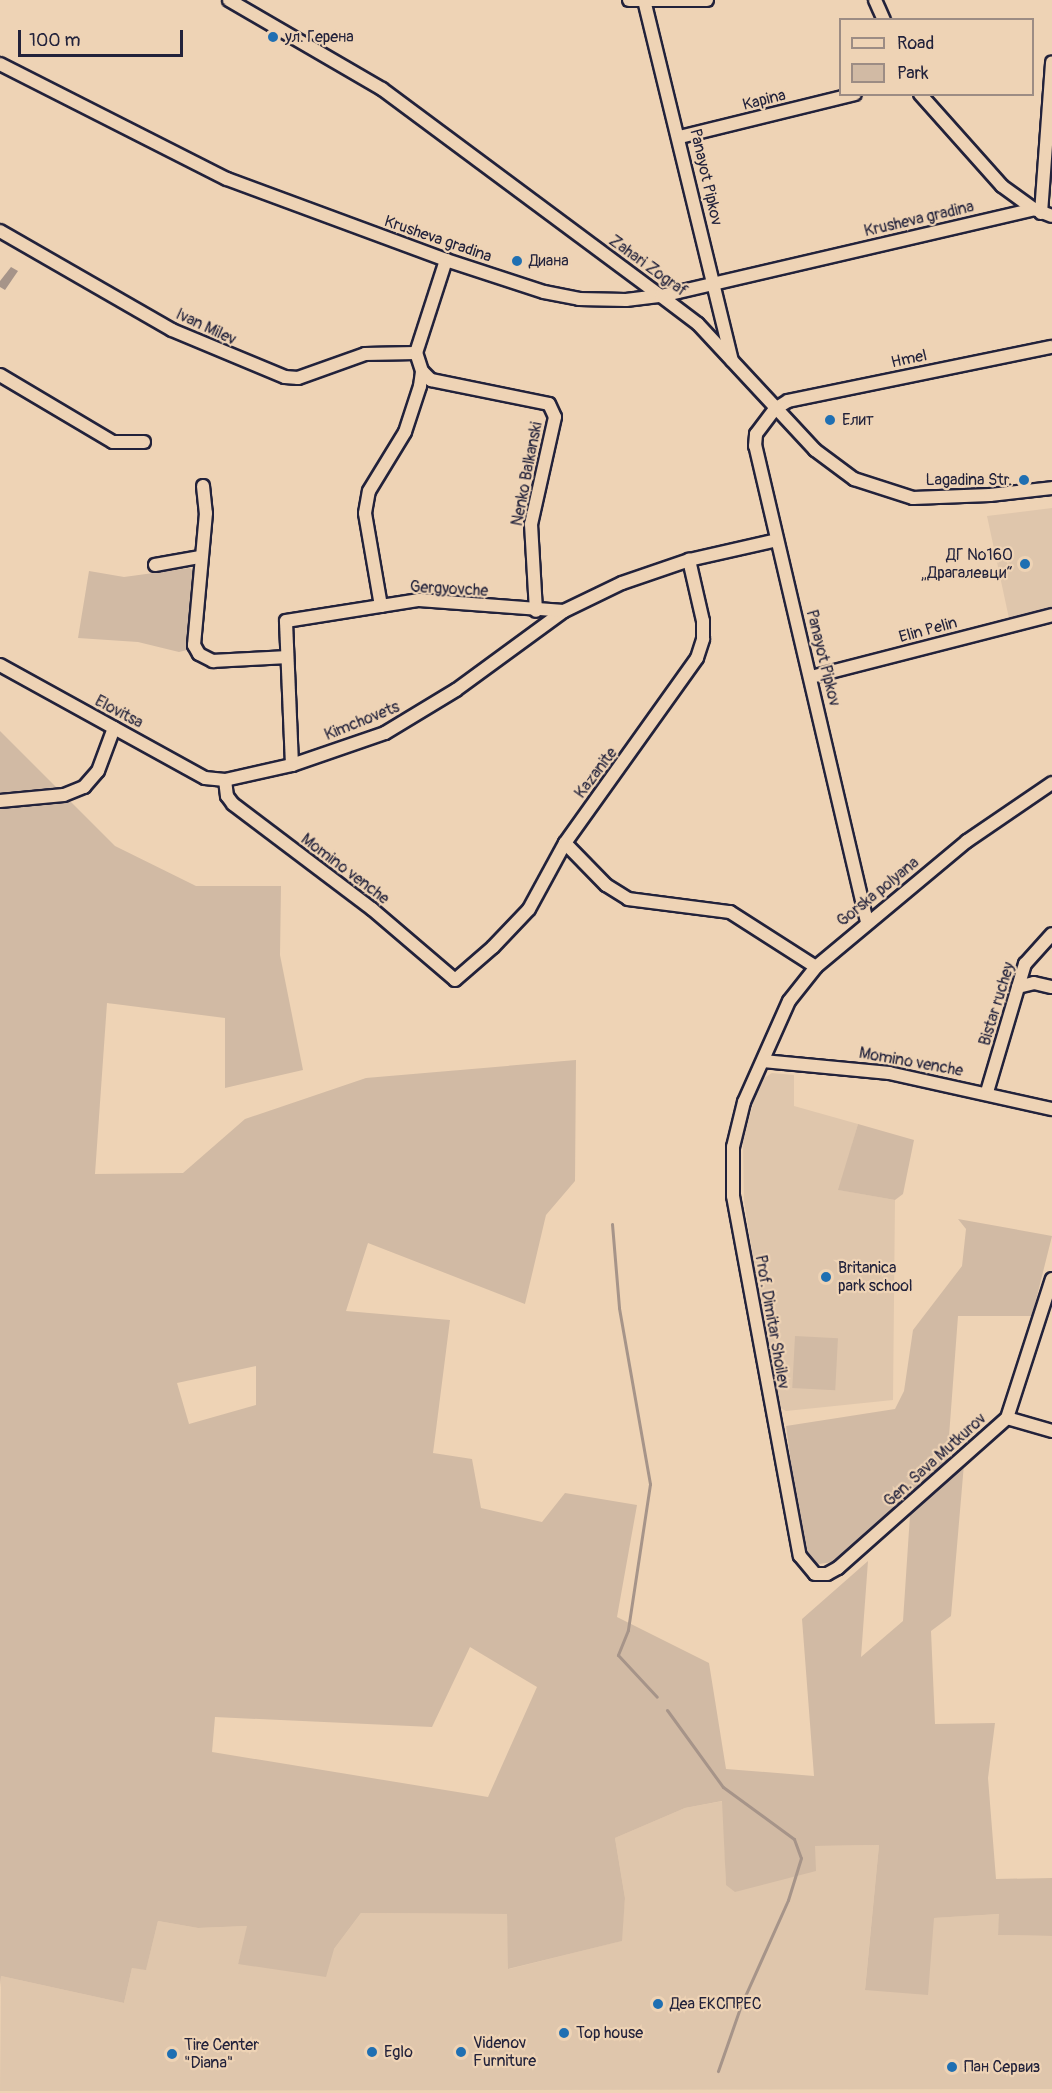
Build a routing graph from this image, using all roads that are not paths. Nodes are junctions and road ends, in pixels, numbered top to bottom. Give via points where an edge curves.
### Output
1 (229, 0) edge
2 (629, 0) edge
3 (707, 0) edge
4 (875, 0) edge
5 (644, 1) edge
6 (883, 18) edge
7 (1052, 62) edge
8 (0, 64) edge
9 (847, 96) edge
10 (922, 96) edge
11 (680, 137) junction
12 (1042, 213) edge
13 (0, 231) edge
14 (446, 260) junction
15 (714, 284) junction
16 (661, 296) junction
17 (1052, 347) edge
18 (416, 353) junction
19 (733, 363) junction
20 (422, 371) junction
21 (0, 375) edge
22 (775, 409) junction
23 (144, 442) dead end
24 (203, 486) dead end
25 (1052, 488) edge
26 (777, 540) junction
27 (200, 557) junction
28 (689, 560) junction
29 (155, 565) dead end
30 (381, 606) junction
31 (536, 611) junction
32 (564, 611) junction
33 (1052, 615) edge
34 (287, 657) junction
35 (0, 665) edge
36 (812, 677) junction
37 (114, 728) junction
38 (292, 765) junction
39 (225, 780) junction
40 (1052, 783) edge
41 (0, 801) edge
42 (565, 843) junction
43 (867, 922) junction
44 (1052, 934) edge
45 (816, 967) junction
46 (455, 980) joint
47 (1018, 987) junction
48 (1052, 987) edge
49 (763, 1061) junction
50 (987, 1092) junction
51 (1052, 1109) edge
52 (1052, 1279) edge
53 (1007, 1418) junction
54 (1052, 1431) edge
55 (827, 1574) joint

1 - 16 street, Zahari Zograf via 382,89
2 - 5 street
3 - 5 street
4 - 6 street
5 - 11 street, Panayot Pipkov
7 - 12 street
8 - 14 street, Krusheva gradina via 227,179
9 - 11 street, Kapina
10 - 12 street via 1002,186
11 - 15 street, Panayot Pipkov
12 - 15 street, Krusheva gradina
13 - 18 street, Ivan Milev via 172,330 285,377 298,378 365,354
14 - 16 street, Krusheva gradina via 544,292 579,299
14 - 18 street
15 - 16 street, Krusheva gradina
15 - 19 street, Panayot Pipkov
16 - 19 street, Zahari Zograf via 698,324
17 - 22 street, Hmel via 807,396
18 - 20 street
19 - 22 street, Zahari Zograf
20 - 30 street via 405,432 369,490 365,513
20 - 31 street, Nenko Balkanski via 430,380 549,404 555,417 531,524
21 - 23 street via 113,442
22 - 25 street, Zahari Zograf via 833,465 881,490 913,498
22 - 26 street, Panayot Pipkov via 760,425 755,446
24 - 27 street via 206,513
26 - 28 street, Kimchovets
26 - 36 street, Panayot Pipkov
27 - 29 street
27 - 34 street via 194,645 199,654 213,661
28 - 32 street, Kimchovets via 648,572
28 - 42 street, Kazanite via 703,621 697,658
30 - 31 street, Gergyovche via 419,600
30 - 34 street, Gergyovche via 286,621
31 - 32 street, Gergyovche
32 - 38 street, Kimchovets via 385,734
33 - 36 street, Elin Pelin
34 - 38 street
35 - 37 street, Elovitsa
36 - 43 street, Panayot Pipkov
37 - 39 street, Elovitsa via 205,778
37 - 41 street via 98,771 84,788 64,795
38 - 39 street, Kimchovets
39 - 46 street, Momino venche via 227,796 233,804 372,909
40 - 43 street, Gorska polyana via 967,841
42 - 45 street via 606,885 628,899 730,912
42 - 46 street, Kazanite via 529,909
43 - 45 street, Gorska polyana
44 - 47 street, Bistar ruchey via 1035,949
45 - 49 street, Gorska polyana via 789,1001
47 - 48 street via 1034,983
47 - 50 street, Bistar ruchey
49 - 50 street, Momino venche via 889,1073
49 - 55 street, Prof. Dimitar Shoilev via 744,1102 733,1147 734,1196 800,1556 815,1574
50 - 51 street, Momino venche
52 - 53 street, Gen. Sava Mutkurov
53 - 54 street
53 - 55 street, Gen. Sava Mutkurov

